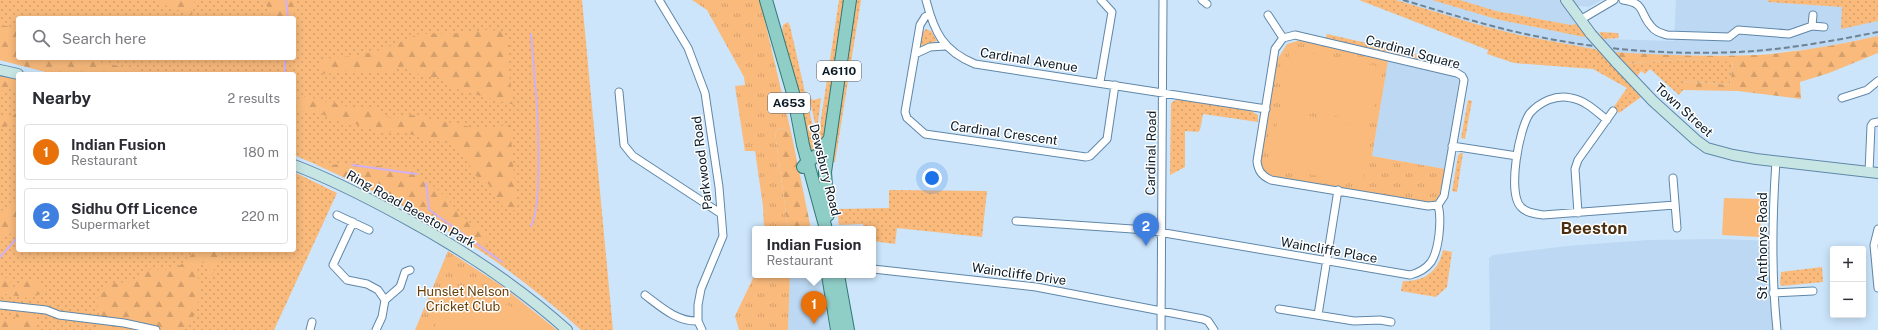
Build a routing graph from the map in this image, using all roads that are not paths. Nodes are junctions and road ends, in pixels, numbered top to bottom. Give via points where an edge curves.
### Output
1 (659, 0) edge
2 (766, 0) edge
3 (850, 0) edge
4 (926, 0) edge
5 (1101, 0) edge
6 (1163, 0) edge
7 (1566, 0) edge
8 (1614, 0) edge
9 (1623, 0) edge
10 (929, 14) junction
11 (1268, 15) dead end
12 (1813, 15) dead end
13 (1580, 20) junction
14 (1812, 26) junction
15 (1824, 27) dead end
16 (1283, 38) junction
17 (945, 46) junction
18 (915, 54) junction
19 (0, 70) edge
20 (16, 74) edge
21 (1878, 81) edge
22 (1100, 82) junction
23 (1115, 85) junction
24 (619, 92) dead end
25 (1163, 93) junction
26 (1842, 98) dead end
27 (1266, 109) junction
28 (1613, 111) dead end
29 (1607, 120) junction
30 (1878, 122) edge
31 (828, 141) junction
32 (1452, 146) junction
33 (1517, 156) junction
34 (1776, 162) junction
35 (826, 165) junction
36 (296, 166) edge
37 (807, 166) junction
38 (1874, 173) edge
39 (1674, 178) dead end
40 (1338, 190) junction
41 (1438, 205) junction
42 (1675, 205) junction
43 (720, 213) junction
44 (1578, 213) junction
45 (337, 215) dead end
46 (1016, 221) dead end
47 (353, 222) junction
48 (817, 226) edge
49 (825, 226) edge
50 (830, 226) edge
51 (1677, 228) dead end
52 (1878, 229) edge
53 (369, 230) dead end
54 (1162, 233) junction
55 (1327, 261) junction
56 (876, 268) edge
57 (405, 271) dead end
58 (828, 278) edge
59 (840, 278) edge
60 (1878, 288) edge
61 (1813, 291) dead end
62 (1772, 293) junction
63 (645, 295) dead end
64 (385, 300) junction
65 (0, 305) edge
66 (1279, 309) dead end
67 (1161, 310) junction
68 (1318, 315) junction
69 (698, 321) junction
70 (312, 322) dead end
71 (1390, 322) dead end
72 (156, 330) edge
73 (310, 330) edge
74 (376, 330) edge
75 (567, 330) edge
76 (702, 330) edge
77 (837, 330) edge
78 (848, 330) edge
79 (1161, 330) edge
80 (1214, 330) edge
81 (1777, 330) edge

1 - 43 street, Parkwood Road via 688,48 705,93 719,187
2 - 37 main road, Dewsbury Road / A653 via 779,48 791,119
3 - 31 main road, A6110
4 - 10 street, Cardinal Avenue
5 - 22 street via 1112,12
6 - 25 street, Cardinal Road
7 - 13 street, Town Street
8 - 13 street
9 - 14 street via 1638,4 1650,26 1657,32 1667,35 1729,37 1738,30 1790,34
10 - 17 street, Cardinal Avenue
10 - 18 street, Cardinal Crescent via 920,25
11 - 16 street
12 - 14 street
13 - 34 street, Town Street, bridge via 1653,101 1707,148
14 - 15 street
16 - 27 street via 1275,49
16 - 32 street, Cardinal Square via 1295,35 1461,75 1464,80
17 - 18 street via 930,47
17 - 22 street, Cardinal Avenue via 956,55 975,64
18 - 23 street, Cardinal Crescent via 905,112 907,118 925,134 1086,157 1107,139
19 - 20 street
21 - 26 street via 1867,90
22 - 23 street, Cardinal Avenue
23 - 25 street, Cardinal Avenue
24 - 43 street via 624,145 633,156
25 - 27 street, Cardinal Avenue
25 - 54 street, Cardinal Road
27 - 40 street via 1257,161 1260,173 1271,180
28 - 29 street
29 - 33 street via 1588,105 1571,98 1549,100 1537,107 1525,122
29 - 44 street via 1575,168
30 - 38 street via 1871,126
31 - 35 main road, A6110
31 - 37 main road
32 - 33 street
32 - 41 street, Cardinal Square via 1444,196
33 - 44 street via 1514,188 1521,208 1543,215
34 - 38 street, Town Street
34 - 62 street, St Anthonys Road
35 - 37 main road
35 - 50 main road, A6110 via 825,184
36 - 75 street, Ring Road Beeston Park via 341,185 452,244 538,304
37 - 48 main road, Dewsbury Road / A653
37 - 49 main road, Dewsbury Road
39 - 42 street
40 - 41 street via 1428,206
40 - 55 street
41 - 55 street, Waincliffe Place via 1440,221 1435,253 1432,261 1418,273 1403,274
42 - 44 street
42 - 51 street
43 - 69 street, Parkwood Road via 722,236 701,289
45 - 47 street
46 - 54 street, Waincliffe Place
47 - 53 street
47 - 64 street via 334,265 347,280 367,284 378,290
52 - 60 street via 1874,245
54 - 55 street, Waincliffe Place
54 - 67 street, Cardinal Road
55 - 68 street
56 - 67 street, Waincliffe Drive via 1036,287
57 - 64 street via 400,287
58 - 77 main road
59 - 78 main road
61 - 62 street
62 - 81 street, St Anthonys Road
63 - 69 street via 680,319 688,322
64 - 74 street via 382,317
65 - 72 street via 46,310 59,315 124,323
66 - 68 street
67 - 79 street, Cardinal Road
67 - 80 street, Waincliffe Drive via 1203,319 1208,321
68 - 71 street via 1354,321
69 - 76 street, Parkwood Road
70 - 73 street

